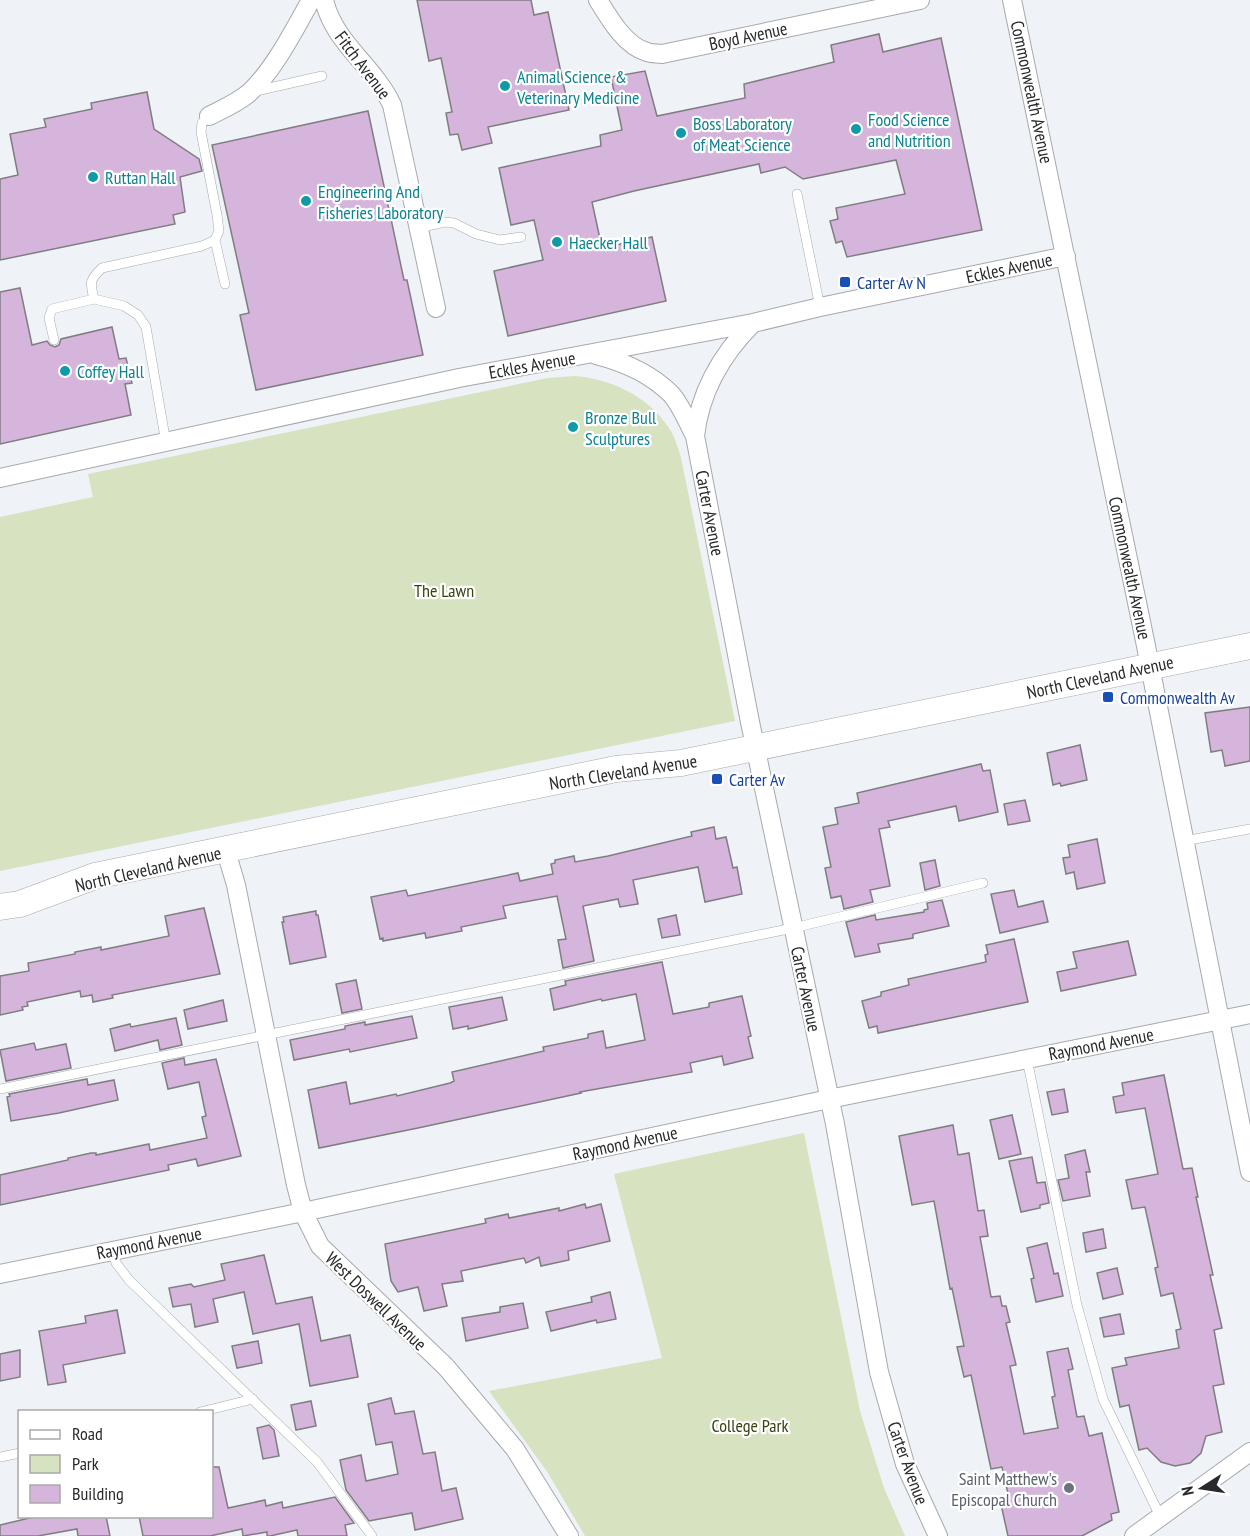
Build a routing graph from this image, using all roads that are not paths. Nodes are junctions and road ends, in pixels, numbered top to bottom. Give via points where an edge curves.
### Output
1 (311, 0) edge
2 (324, 0) edge
3 (598, 0) edge
4 (920, 0) edge
5 (1012, 0) edge
6 (835, 8) edge
7 (322, 76) dead end
8 (250, 92) junction
9 (209, 116) joint
10 (797, 194) dead end
11 (418, 228) junction
12 (521, 237) dead end
13 (215, 240) junction
14 (1066, 256) junction
15 (225, 284) dead end
16 (94, 299) junction
17 (820, 307) junction
18 (436, 308) dead end
19 (753, 323) junction
20 (54, 340) dead end
21 (592, 354) junction
22 (695, 435) junction
23 (166, 442) junction
24 (0, 478) edge
25 (1250, 646) edge
26 (1150, 667) junction
27 (755, 748) junction
28 (1250, 829) edge
29 (1184, 841) junction
30 (226, 851) junction
31 (983, 883) dead end
32 (0, 907) edge
33 (793, 928) junction
34 (1250, 1014) edge
35 (1220, 1020) junction
36 (266, 1034) junction
37 (1027, 1059) junction
38 (0, 1089) edge
39 (829, 1099) junction
40 (1250, 1172) edge
41 (303, 1212) junction
42 (112, 1250) junction
43 (0, 1274) edge
44 (253, 1400) junction
45 (209, 1410) edge
46 (1250, 1452) edge
47 (18, 1453) edge
48 (0, 1457) edge
49 (1161, 1516) junction
50 (372, 1536) edge
51 (569, 1536) edge
52 (938, 1536) edge
53 (1134, 1536) edge

1 - 8 street
2 - 11 street, Fitch Avenue via 333,27 385,89 392,105
3 - 6 street, Boyd Avenue via 629,41 646,52 662,54
4 - 6 street, Boyd Avenue
5 - 14 street, Commonwealth Avenue
7 - 8 lane
8 - 9 street
9 - 13 lane via 202,123 201,132 217,214 219,231
10 - 17 lane
11 - 12 lane via 445,222 500,240
11 - 18 street, Fitch Avenue
13 - 15 lane
13 - 16 lane via 102,268 90,284
14 - 17 street, Eckles Avenue
14 - 26 street, Commonwealth Avenue
16 - 20 lane via 52,309 49,318
16 - 23 lane via 124,306 138,315 146,327
17 - 19 street, Eckles Avenue
19 - 21 street, Eckles Avenue
19 - 22 street, Carter Avenue via 714,375 697,416
21 - 22 street, Carter Avenue via 642,372 672,395
21 - 23 street, Eckles Avenue via 469,376
22 - 27 street, Carter Avenue
23 - 24 street, Eckles Avenue
25 - 26 main road, North Cleveland Avenue
26 - 27 main road, North Cleveland Avenue
26 - 29 street, Commonwealth Avenue
27 - 30 main road, North Cleveland Avenue via 681,764 616,769
27 - 33 street, Carter Avenue
28 - 29 lane
29 - 35 street, Commonwealth Avenue
30 - 32 main road, North Cleveland Avenue via 95,876 20,904
30 - 36 street, West Doswell Avenue
31 - 33 lane
33 - 36 lane
33 - 39 street, Carter Avenue
34 - 35 street, Raymond Avenue
35 - 37 street, Raymond Avenue
35 - 40 street, Commonwealth Avenue
36 - 38 lane
36 - 41 street, West Doswell Avenue
37 - 39 street, Raymond Avenue
37 - 49 lane via 1077,1305 1103,1399
39 - 41 street, Raymond Avenue
39 - 52 street, Carter Avenue via 879,1372 905,1464
41 - 42 street, Raymond Avenue
41 - 51 street, West Doswell Avenue via 320,1246 446,1367 515,1449
42 - 43 street, Raymond Avenue
42 - 44 lane via 129,1280
44 - 45 lane
44 - 50 lane via 317,1462
46 - 49 street
47 - 48 lane
49 - 53 street

